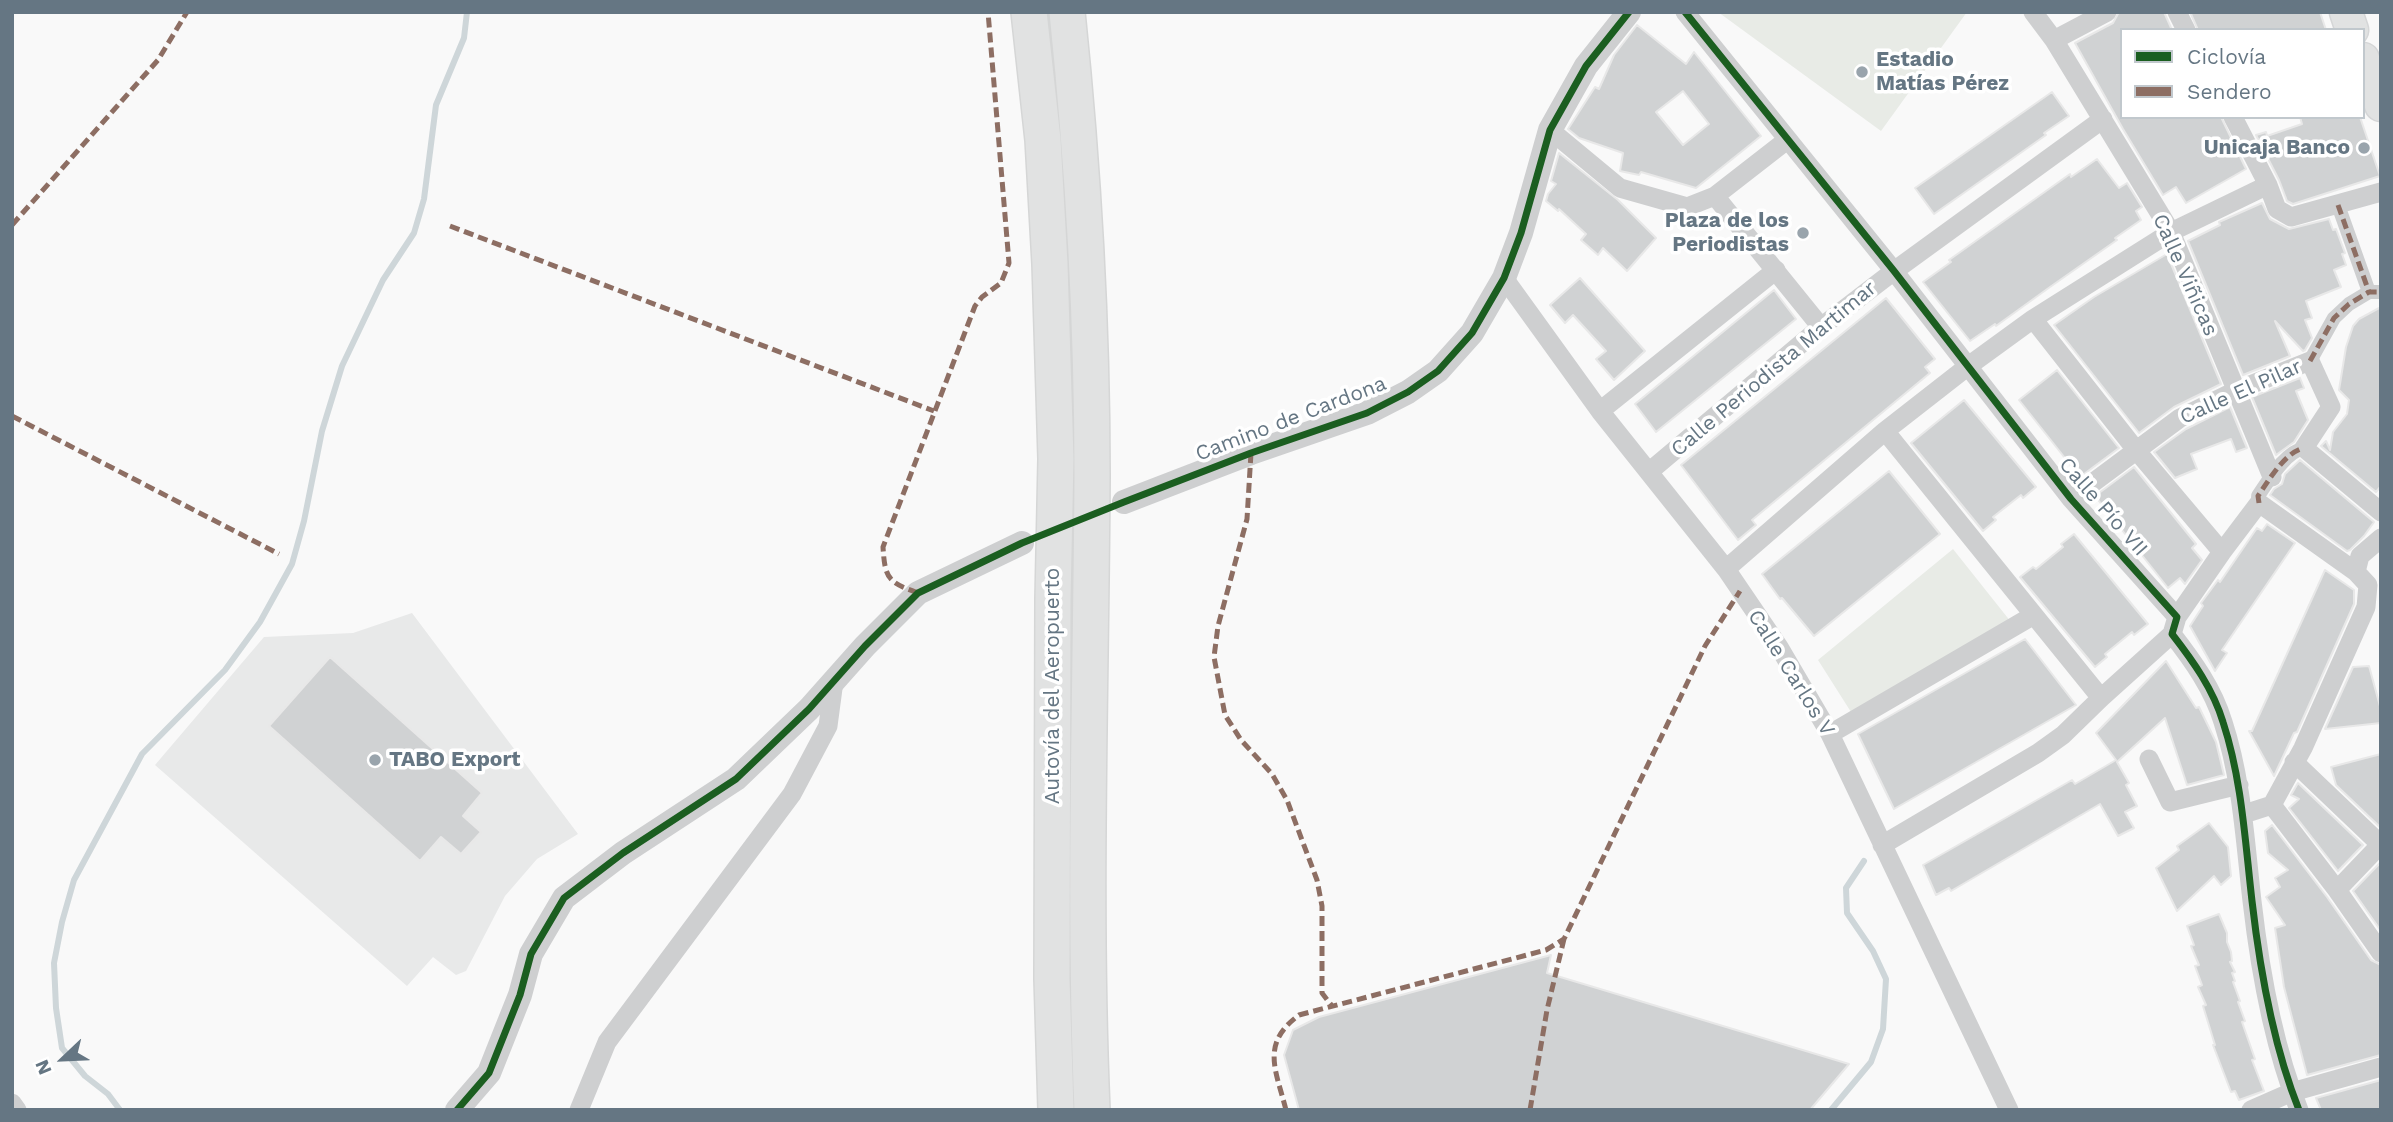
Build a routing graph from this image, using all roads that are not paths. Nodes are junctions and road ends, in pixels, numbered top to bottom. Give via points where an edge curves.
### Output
1 (1029, 12) edge
2 (1067, 12) edge
3 (1629, 12) edge
4 (1685, 12) edge
5 (2033, 12) edge
6 (2107, 12) edge
7 (2177, 12) edge
8 (2185, 28) edge
9 (2054, 40) junction
10 (2365, 64) edge
11 (2381, 105) edge
12 (2103, 119) junction
13 (2234, 119) edge
14 (1550, 130) junction
15 (1787, 141) junction
16 (2268, 185) junction
17 (2381, 192) edge
18 (1714, 195) junction
19 (2338, 205) junction
20 (2171, 232) junction
21 (1776, 271) junction
22 (1894, 271) junction
23 (1504, 278) junction
24 (2375, 292) edge
25 (2033, 319) junction
26 (1821, 327) junction
27 (2310, 361) junction
28 (1967, 367) junction
29 (2235, 391) junction
30 (1600, 411) junction
31 (1885, 431) junction
32 (2304, 448) junction
33 (2136, 450) junction
34 (1650, 471) junction
35 (2272, 477) junction
36 (2071, 499) junction
37 (1124, 502) dead end
38 (2259, 503) junction
39 (2381, 512) edge
40 (2381, 538) edge
41 (1022, 543) dead end
42 (2222, 552) junction
43 (1726, 569) junction
44 (2356, 572) junction
45 (2034, 615) junction
46 (2175, 626) junction
47 (834, 681) junction
48 (2101, 698) junction
49 (1830, 734) junction
50 (2149, 759) dead end
51 (2294, 762) junction
52 (2239, 785) junction
53 (2272, 806) junction
54 (2244, 814) junction
55 (2380, 844) edge
56 (1882, 845) junction
57 (2337, 890) junction
58 (2377, 942) edge
59 (2381, 1067) edge
60 (2296, 1101) edge
61 (12, 1103) edge
62 (17, 1110) edge
63 (457, 1110) edge
64 (579, 1110) edge
65 (1056, 1110) edge
66 (1092, 1110) edge
67 (2009, 1110) edge
68 (2251, 1110) edge

1 - 65 highway, Autovía del Aeropuerto via 1043,140 1056,459 1052,979
2 - 66 highway, Autovía del Aeropuerto via 1077,106 1091,392 1088,902
3 - 14 street, Camino de Cardona via 1586,66
4 - 15 street, Calle Pío VII
5 - 9 street, Calle Viñicas
6 - 9 street
7 - 8 street
9 - 12 street, Calle Viñicas
10 - 11 main road
12 - 20 street, Calle Viñicas
12 - 22 street, Calle Periodista Martimar
13 - 16 street
14 - 18 street via 1620,188 1687,207
14 - 23 street, Camino de Cardona
15 - 18 street
15 - 22 street, Calle Pío VII
16 - 19 street via 2277,209 2291,217
16 - 20 street
17 - 19 street
18 - 21 street
19 - 24 street
20 - 25 street
20 - 29 street, Calle Viñicas
21 - 26 street
21 - 30 street
22 - 26 street, Calle Periodista Martimar
22 - 28 street, Calle Pío VII
23 - 30 street, Calle Carlos V
23 - 37 street, Camino de Cardona via 1472,333 1438,370 1408,392 1367,413
24 - 27 street via 2341,310
25 - 28 street
25 - 33 street
26 - 34 street, Calle Periodista Martimar
27 - 29 street, Calle El Pilar
27 - 32 street via 2330,407
28 - 31 street
28 - 36 street, Calle Pío VII
29 - 33 street, Calle El Pilar via 2180,418
29 - 35 street, Calle Viñicas
30 - 34 street, Calle Carlos V
31 - 43 street
31 - 45 street
32 - 35 street via 2295,450
32 - 39 street
33 - 36 street, Calle El Pilar
33 - 42 street
34 - 43 street, Calle Carlos V
35 - 38 street via 2258,495
36 - 46 street, Calle Pío VII
38 - 42 street
38 - 44 street
40 - 44 street via 2360,556
41 - 47 street via 918,593
42 - 46 street
43 - 49 street, Calle Carlos V
44 - 51 street via 2368,585 2366,607
45 - 48 street
45 - 49 street
46 - 48 street
46 - 52 street, Calle Pío VII via 2223,720
47 - 63 street via 736,779 623,853 565,898 531,954 489,1073
47 - 64 street via 828,726 792,794 607,1042
48 - 56 street via 2038,753
49 - 56 street, Calle Carlos V
50 - 52 street via 2170,802
51 - 53 street
51 - 55 street
52 - 54 street, Calle Pío VII
53 - 54 street
53 - 57 street
54 - 60 street, Calle Pío VII via 2267,995
55 - 57 street
56 - 67 street, Calle Carlos V
57 - 58 street
59 - 60 street
60 - 68 street
61 - 62 street

